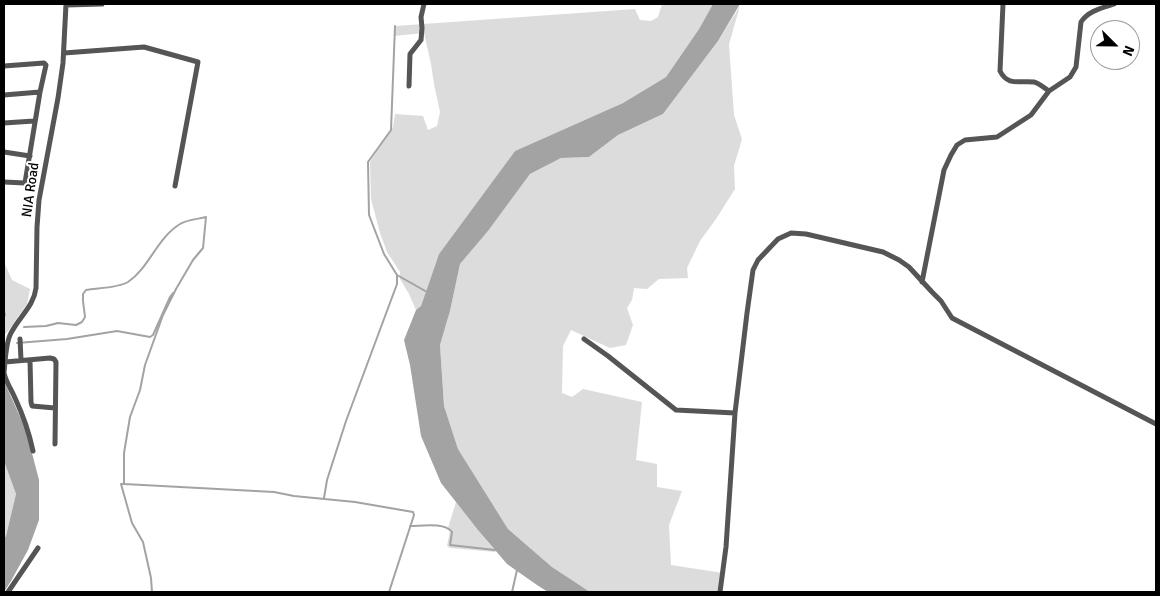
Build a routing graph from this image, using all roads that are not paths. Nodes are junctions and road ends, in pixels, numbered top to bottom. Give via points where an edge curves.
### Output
1 (66, 4) edge
2 (86, 4) edge
3 (102, 4) edge
4 (1003, 4) edge
5 (1114, 4) edge
6 (423, 6) edge
7 (64, 53) junction
8 (4, 66) edge
9 (409, 86) dead end
10 (1049, 91) junction
11 (40, 92) junction
12 (4, 95) edge
13 (34, 121) junction
14 (4, 123) edge
15 (4, 152) edge
16 (30, 156) junction
17 (4, 182) edge
18 (175, 186) dead end
19 (922, 282) junction
20 (584, 338) dead end
21 (20, 339) dead end
22 (22, 360) junction
23 (30, 360) junction
24 (6, 362) junction
25 (4, 373) edge
26 (54, 408) junction
27 (735, 413) junction
28 (1156, 424) edge
29 (55, 444) dead end
30 (33, 451) dead end
31 (38, 548) dead end
32 (8, 592) edge
33 (720, 592) edge

1 - 2 street
1 - 7 street, NIA Road
2 - 3 street
4 - 10 street via 1000,71 1010,81 1036,82
5 - 10 street via 1090,12 1080,22 1076,67 1070,77
6 - 9 street via 421,40 410,54
7 - 18 street via 144,47 198,62
7 - 24 street, NIA Road via 39,200 35,297 9,335
8 - 11 street via 45,63
10 - 19 street via 1031,115 997,137 965,140 950,155 944,170
11 - 12 street
11 - 13 street
13 - 14 street
13 - 16 street
15 - 16 street
16 - 17 street via 25,184
19 - 27 street via 909,267 883,252 806,234 791,234 778,239 753,270
19 - 28 street via 952,318
20 - 27 street via 676,410
21 - 22 street
22 - 23 street
22 - 24 street
23 - 26 street via 32,406
23 - 26 street via 50,358 56,362
24 - 25 street, NIA Road
25 - 30 street, NIA Road via 26,423
26 - 29 street
27 - 33 street
31 - 32 street

